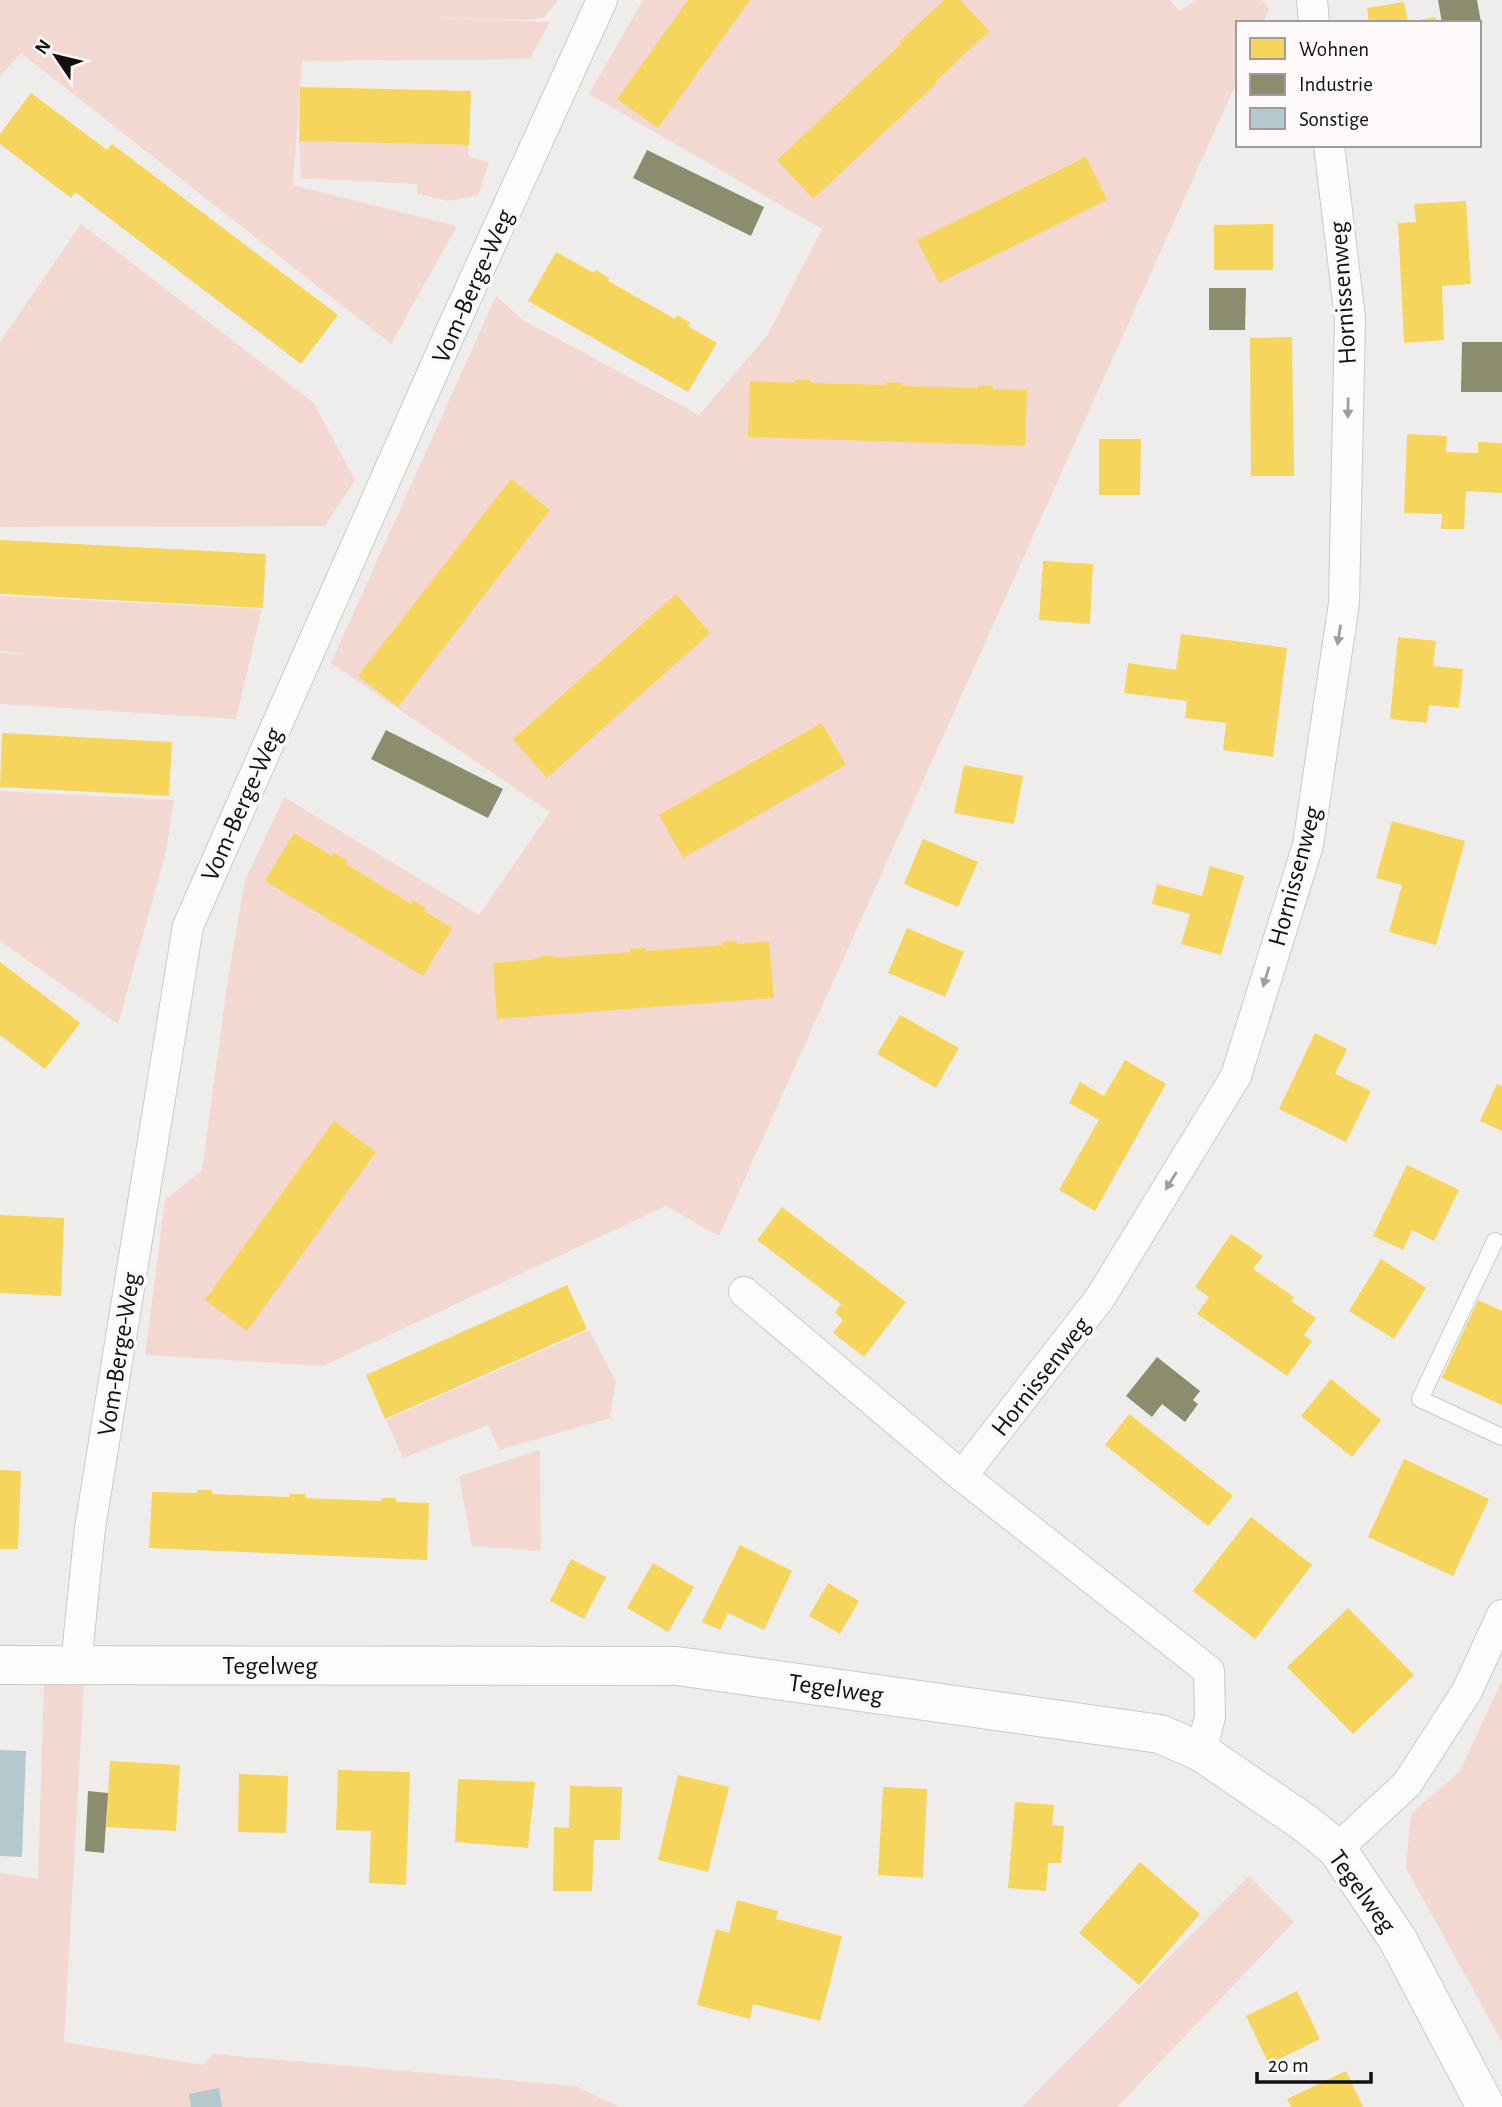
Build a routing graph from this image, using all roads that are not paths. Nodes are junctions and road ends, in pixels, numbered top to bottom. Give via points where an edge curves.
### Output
1 (602, 0) edge
2 (1312, 0) edge
3 (1314, 21) edge
4 (1329, 147) edge
5 (1500, 1237) edge
6 (744, 1292) dead end
7 (1502, 1437) edge
8 (962, 1476) junction
9 (1502, 1615) edge
10 (0, 1665) edge
11 (76, 1665) junction
12 (1200, 1752) junction
13 (1337, 1849) junction
14 (1486, 2107) edge

1 - 11 street, Vom-Berge-Weg via 188,926 90,1528
2 - 3 street
4 -> 8 street, Hornissenweg via 1350,318 1344,603 1308,845 1236,1076 1100,1298
5 - 7 lane via 1420,1399
6 - 8 street
8 - 12 street via 1209,1671 1210,1717
9 - 13 street via 1467,1691 1407,1784
10 - 11 street, Tegelweg
11 - 12 street, Tegelweg via 677,1666 1160,1734
12 - 13 street, Tegelweg
13 - 14 street, Tegelweg via 1398,1940

